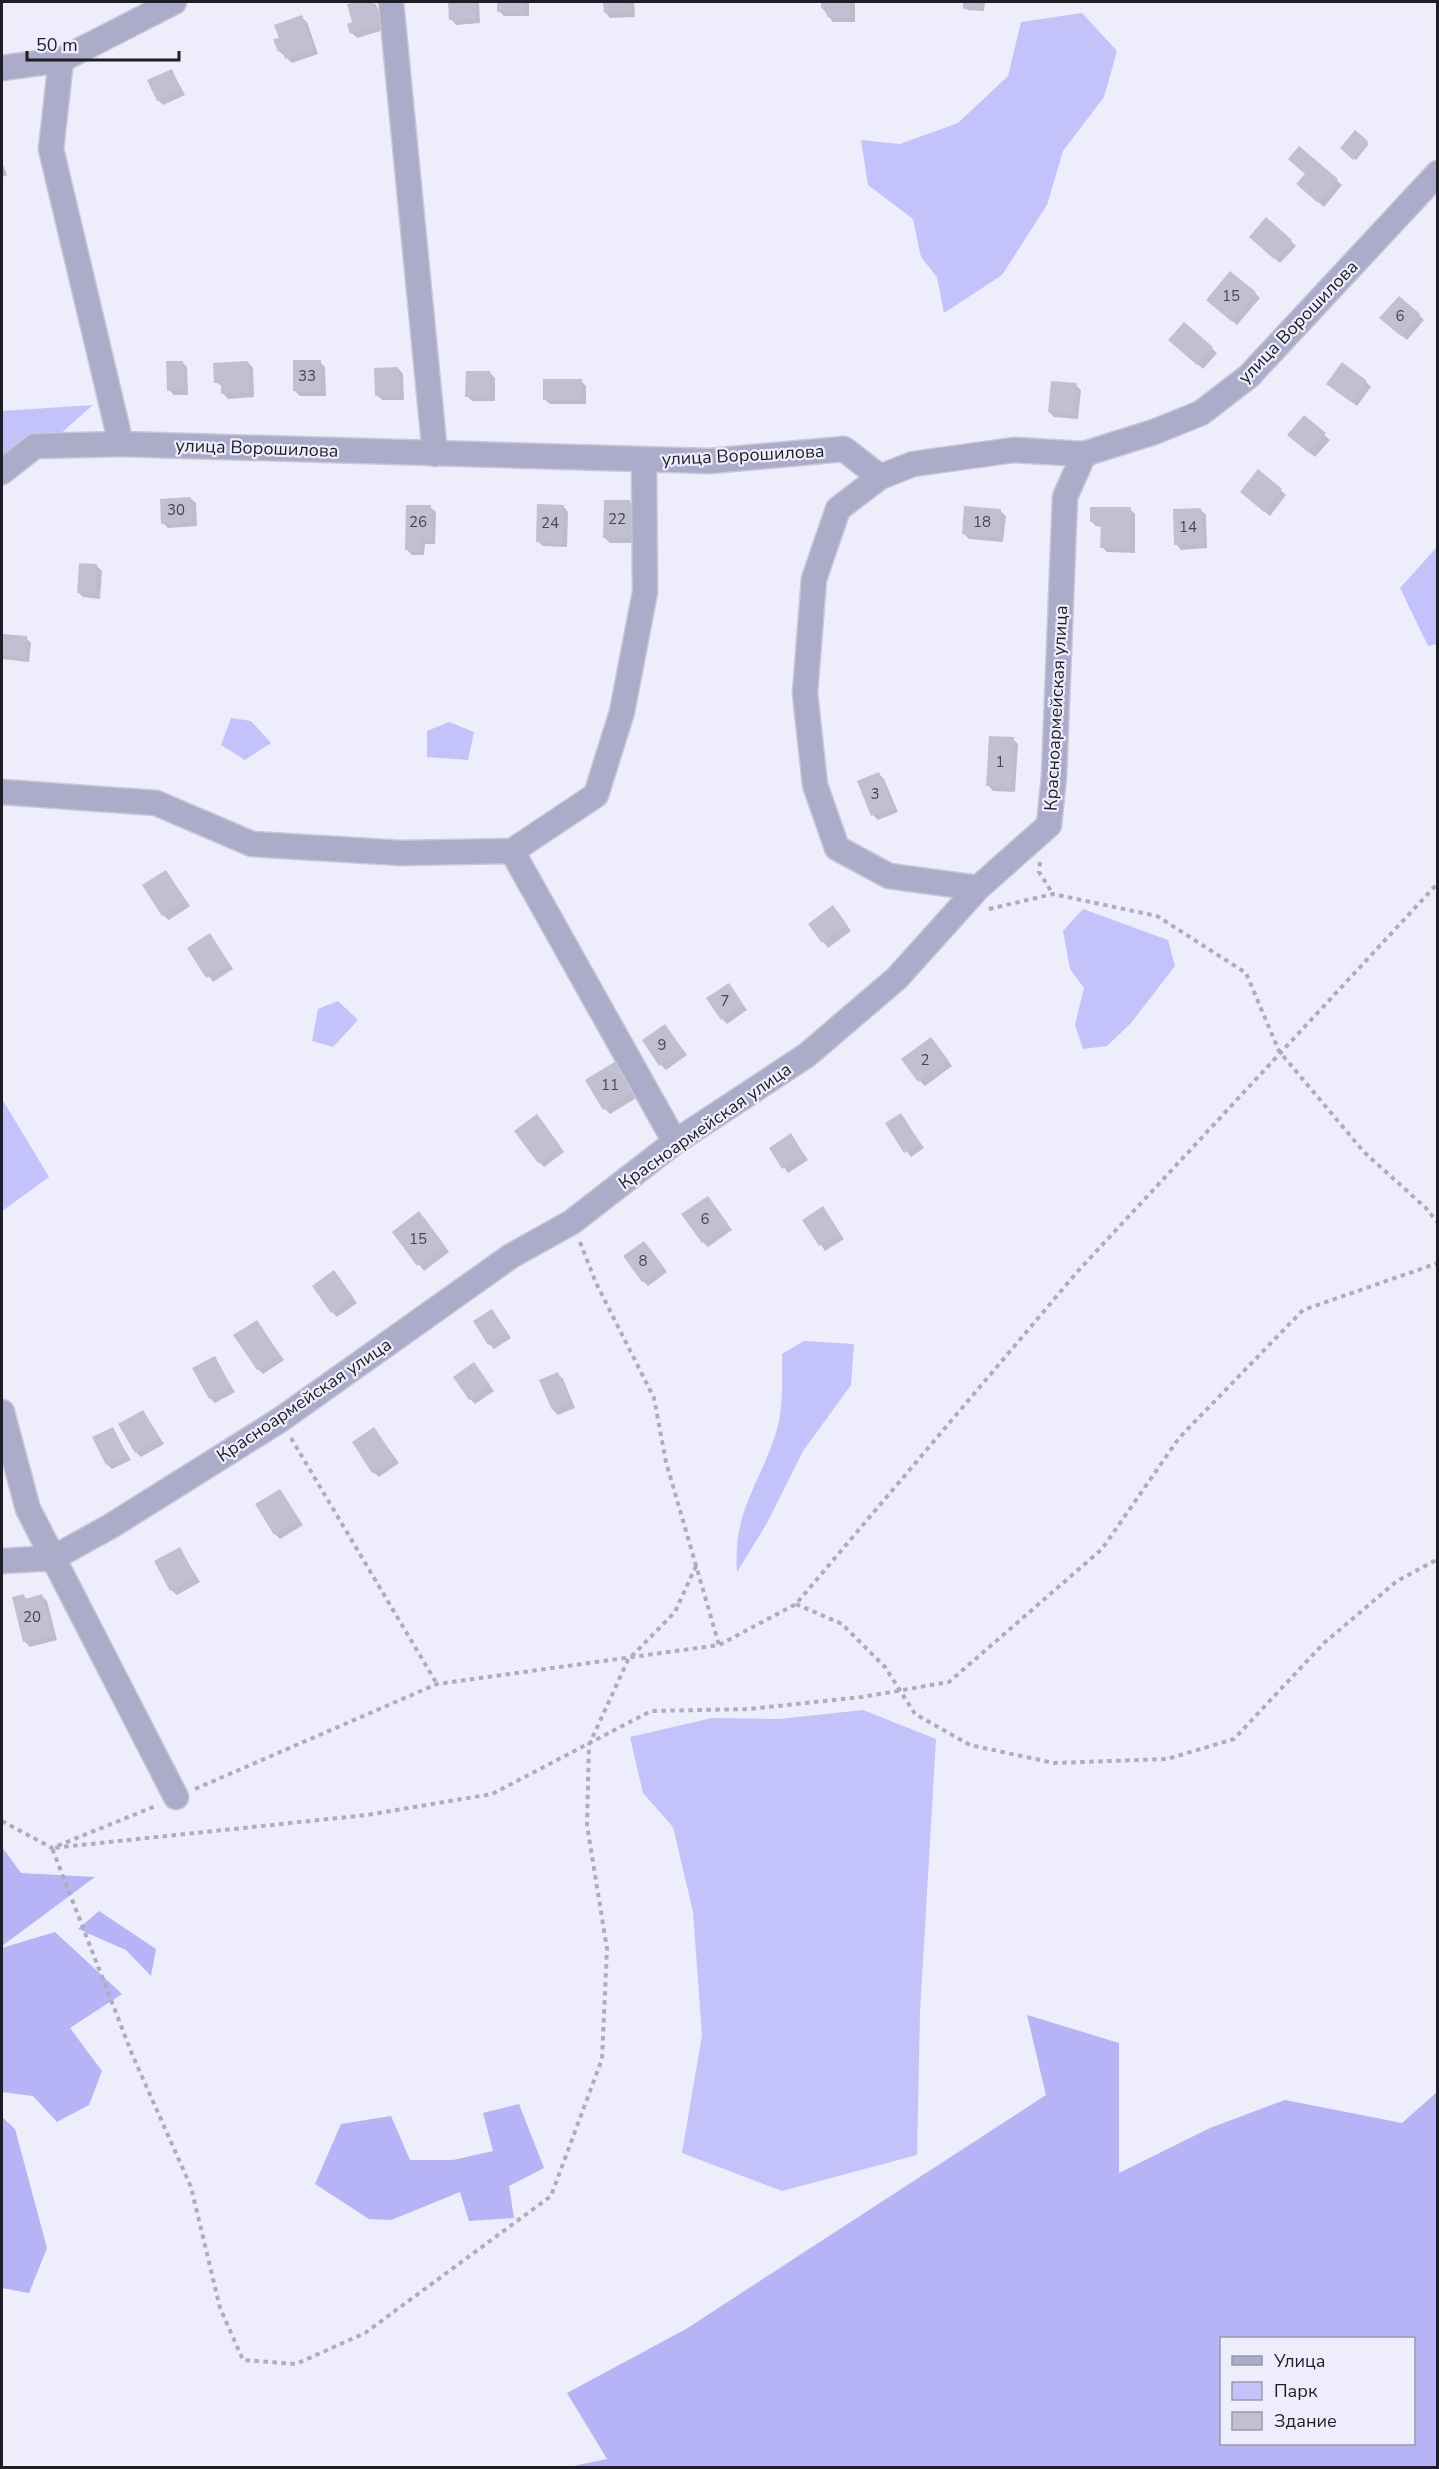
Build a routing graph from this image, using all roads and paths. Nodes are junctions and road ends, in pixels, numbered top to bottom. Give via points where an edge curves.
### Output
1 (174, 2) edge
2 (391, 2) edge
3 (61, 60) junction
4 (2, 68) edge
5 (1437, 173) edge
6 (121, 444) junction
7 (435, 454) junction
8 (1084, 454) junction
9 (644, 460) junction
10 (2, 472) edge
11 (880, 477) junction
12 (2, 792) edge
13 (512, 851) junction
14 (1437, 883) edge
15 (981, 899) junction
16 (1279, 1051) junction
17 (675, 1142) junction
18 (572, 1222) junction
19 (1437, 1223) edge
20 (1437, 1263) edge
21 (2, 1412) edge
22 (280, 1420) junction
23 (54, 1558) junction
24 (1437, 1559) edge
25 (2, 1561) edge
26 (696, 1566) junction
27 (796, 1604) junction
28 (719, 1645) junction
29 (437, 1684) junction
30 (901, 1690) junction
31 (588, 1745) junction
32 (176, 1797) junction
33 (2, 1821) edge
34 (52, 1848) junction

1 - 3 street
2 - 7 street
3 - 4 street
3 - 6 street via 51,149
5 - 8 street, улица Ворошилова via 1249,376 1201,413
6 - 7 street, улица Ворошилова
6 - 10 street, улица Ворошилова via 35,446
7 - 9 street, улица Ворошилова
8 - 11 street, улица Ворошилова via 1014,450 913,464
8 - 15 street, Красноармейская улица via 1065,497 1049,825
9 - 11 street, улица Ворошилова via 710,461 844,449
9 - 13 street via 645,592 622,712 597,795
11 - 15 street via 838,509 814,579 805,693 815,785 837,848 889,876
12 - 13 street via 156,803 252,844 401,853
13 - 17 street
14 - 16 path
15 - 16 path via 1053,894 1157,916 1246,973
15 - 17 street, Красноармейская улица via 807,1055
16 - 19 path via 1364,1152 1426,1208
16 - 27 path via 1078,1271
17 - 18 street, Красноармейская улица
18 - 22 street, Красноармейская улица via 511,1256
18 - 26 path via 596,1283 654,1398 666,1462
20 - 30 path via 1303,1310 1179,1438 1102,1549 949,1682
21 - 23 street via 28,1509
22 - 23 street, Красноармейская улица
22 - 29 path
23 - 25 street, Красноармейская улица
23 - 32 street
24 - 30 path via 1397,1581 1324,1643 1234,1739 1167,1759 1054,1763 969,1745 915,1714
26 - 28 path
26 - 31 path via 675,1612 628,1660
27 - 28 path
27 - 30 path via 842,1624 885,1667
28 - 29 path
29 - 32 path
30 - 31 path via 749,1709 651,1711
31 - 34 path via 492,1794 367,1815
31 - 34 path via 587,1825 608,1949 602,2059 551,2196 366,2332 296,2364 243,2360 220,2308 191,2187 132,2054
32 - 34 path
33 - 34 path

